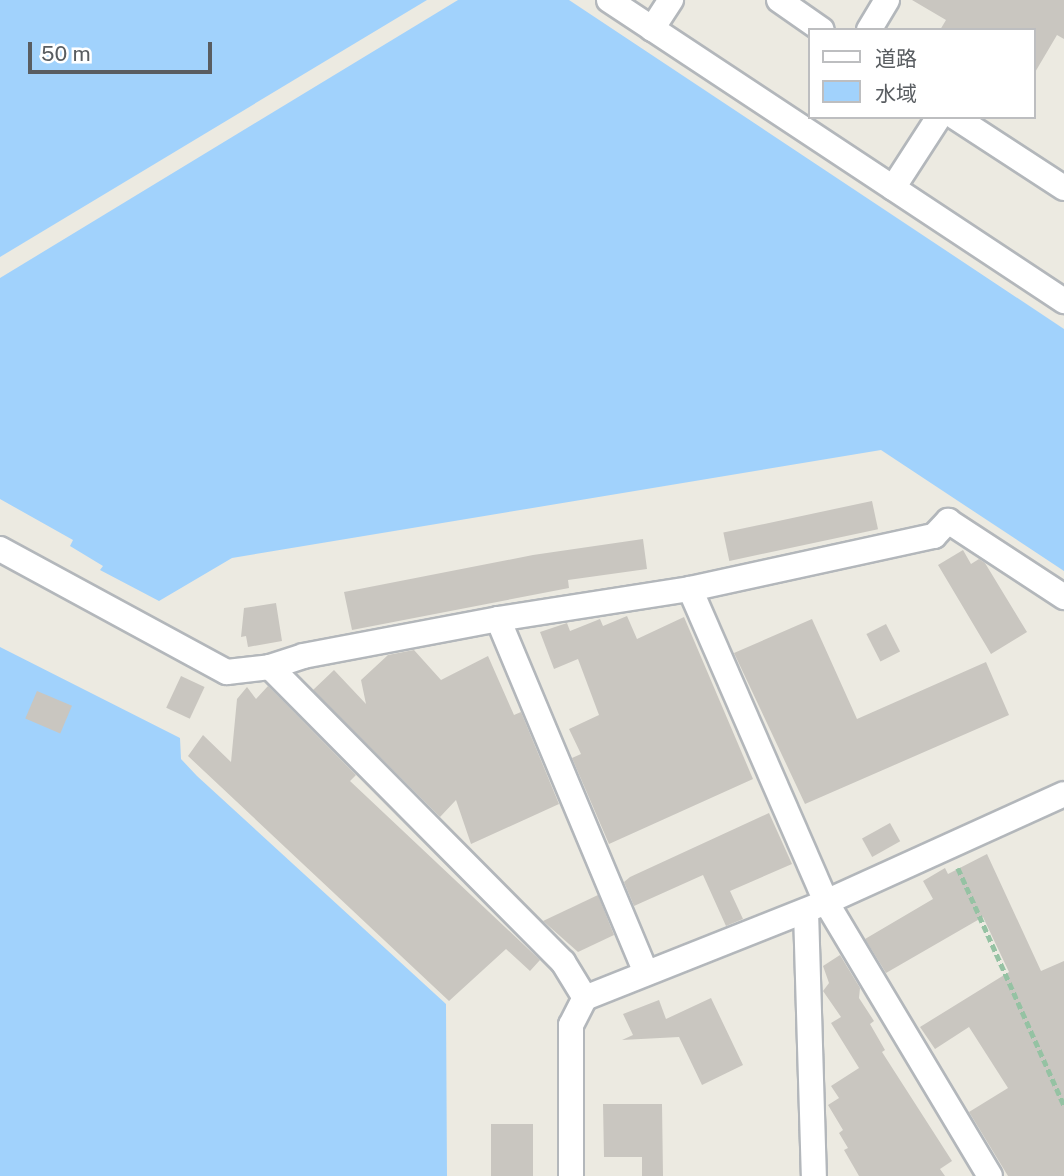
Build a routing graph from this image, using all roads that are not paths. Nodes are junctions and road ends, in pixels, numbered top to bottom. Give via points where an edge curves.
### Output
1 (609, 0) edge
2 (671, 0) edge
3 (779, 0) edge
4 (887, 0) edge
5 (819, 28) edge
6 (870, 28) edge
7 (652, 29) junction
8 (938, 119) edge
9 (959, 119) edge
10 (893, 188) junction
11 (1064, 188) edge
12 (1064, 301) edge
13 (0, 549) edge
14 (690, 589) junction
15 (1064, 597) edge
16 (498, 619) junction
17 (270, 667) junction
18 (1064, 794) edge
19 (816, 906) junction
20 (646, 972) junction
21 (585, 998) junction
22 (571, 1176) edge
23 (814, 1176) edge
24 (990, 1176) edge

1 - 7 street
2 - 7 street
3 - 5 street
4 - 6 street
7 - 10 street
8 - 10 street
9 - 11 street
10 - 12 street
13 - 17 street via 227,672
14 - 15 street via 934,536 948,521
14 - 16 street
14 - 19 street
16 - 17 street via 303,656
16 - 20 street
17 - 21 street via 564,962
18 - 19 street
19 - 20 street
19 - 23 street
19 - 24 street
20 - 21 street
21 - 22 street via 571,1025

